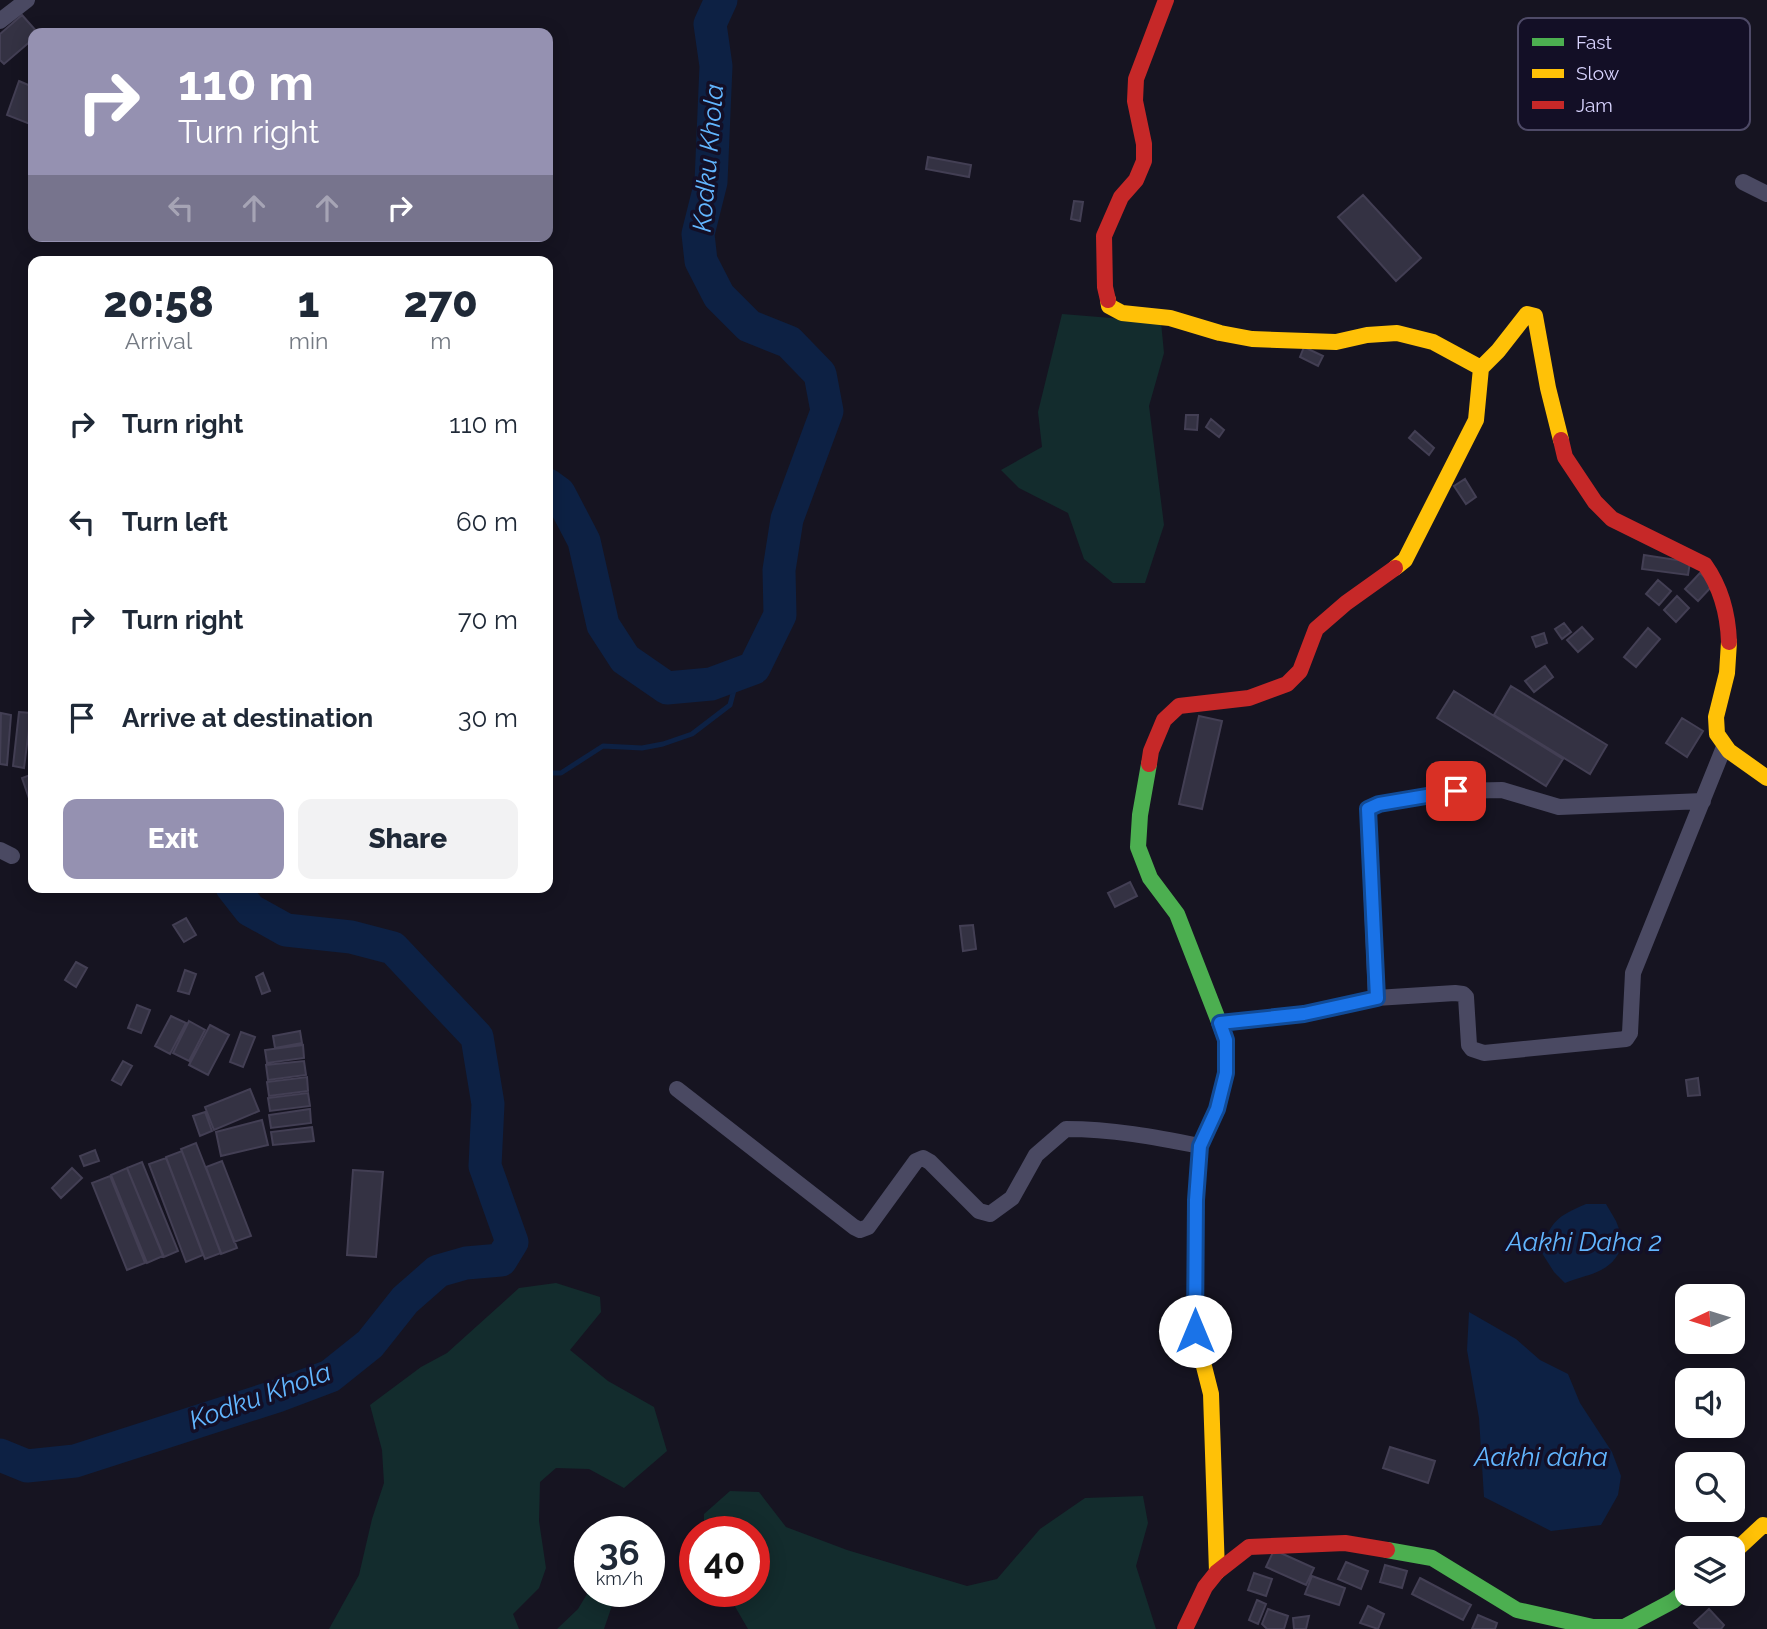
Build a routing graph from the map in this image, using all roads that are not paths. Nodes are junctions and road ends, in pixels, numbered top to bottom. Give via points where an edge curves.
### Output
1 (27, 0) edge
2 (1166, 0) edge
3 (0, 21) edge
4 (1743, 182) dead end
5 (1767, 194) edge
6 (1481, 368) junction
7 (1724, 747) junction
8 (1767, 778) edge
9 (1703, 801) junction
10 (1377, 998) junction
11 (1220, 1023) junction
12 (677, 1089) dead end
13 (1200, 1146) junction
14 (1767, 1526) edge
15 (1745, 1542) edge
16 (1217, 1572) junction
17 (1675, 1599) edge
18 (1625, 1628) edge
19 (1185, 1629) edge

1 - 3 street
2 - 6 street via 1136,79 1144,160 1104,236 1109,306 1122,313 1170,318 1252,339 1336,342 1397,334 1433,342
4 - 5 street
6 - 7 street via 1527,314 1535,316 1566,457 1595,502 1612,519 1705,565 1716,577 1728,637 1727,671 1715,725
6 - 11 street via 1476,421 1405,560 1316,629 1300,671 1287,684 1250,698 1179,706 1164,720 1150,751 1138,847 1150,878 1177,914
7 - 8 street
7 - 9 street
9 - 10 street via 1559,807 1502,790 1456,791 1368,809
9 - 10 street via 1633,973 1626,1039 1484,1053 1469,1045 1464,994
10 - 11 street via 1304,1014
11 - 13 street via 1226,1040 1226,1073 1217,1109
12 - 13 street via 860,1230 868,1227 916,1161 923,1158 979,1211 990,1213 1012,1198 1036,1155 1066,1129 1138,1133
13 - 16 street via 1195,1331 1211,1394
14 - 15 street
16 - 18 street via 1249,1547 1345,1543 1432,1558 1517,1610 1592,1627
16 - 19 street
17 - 18 street

